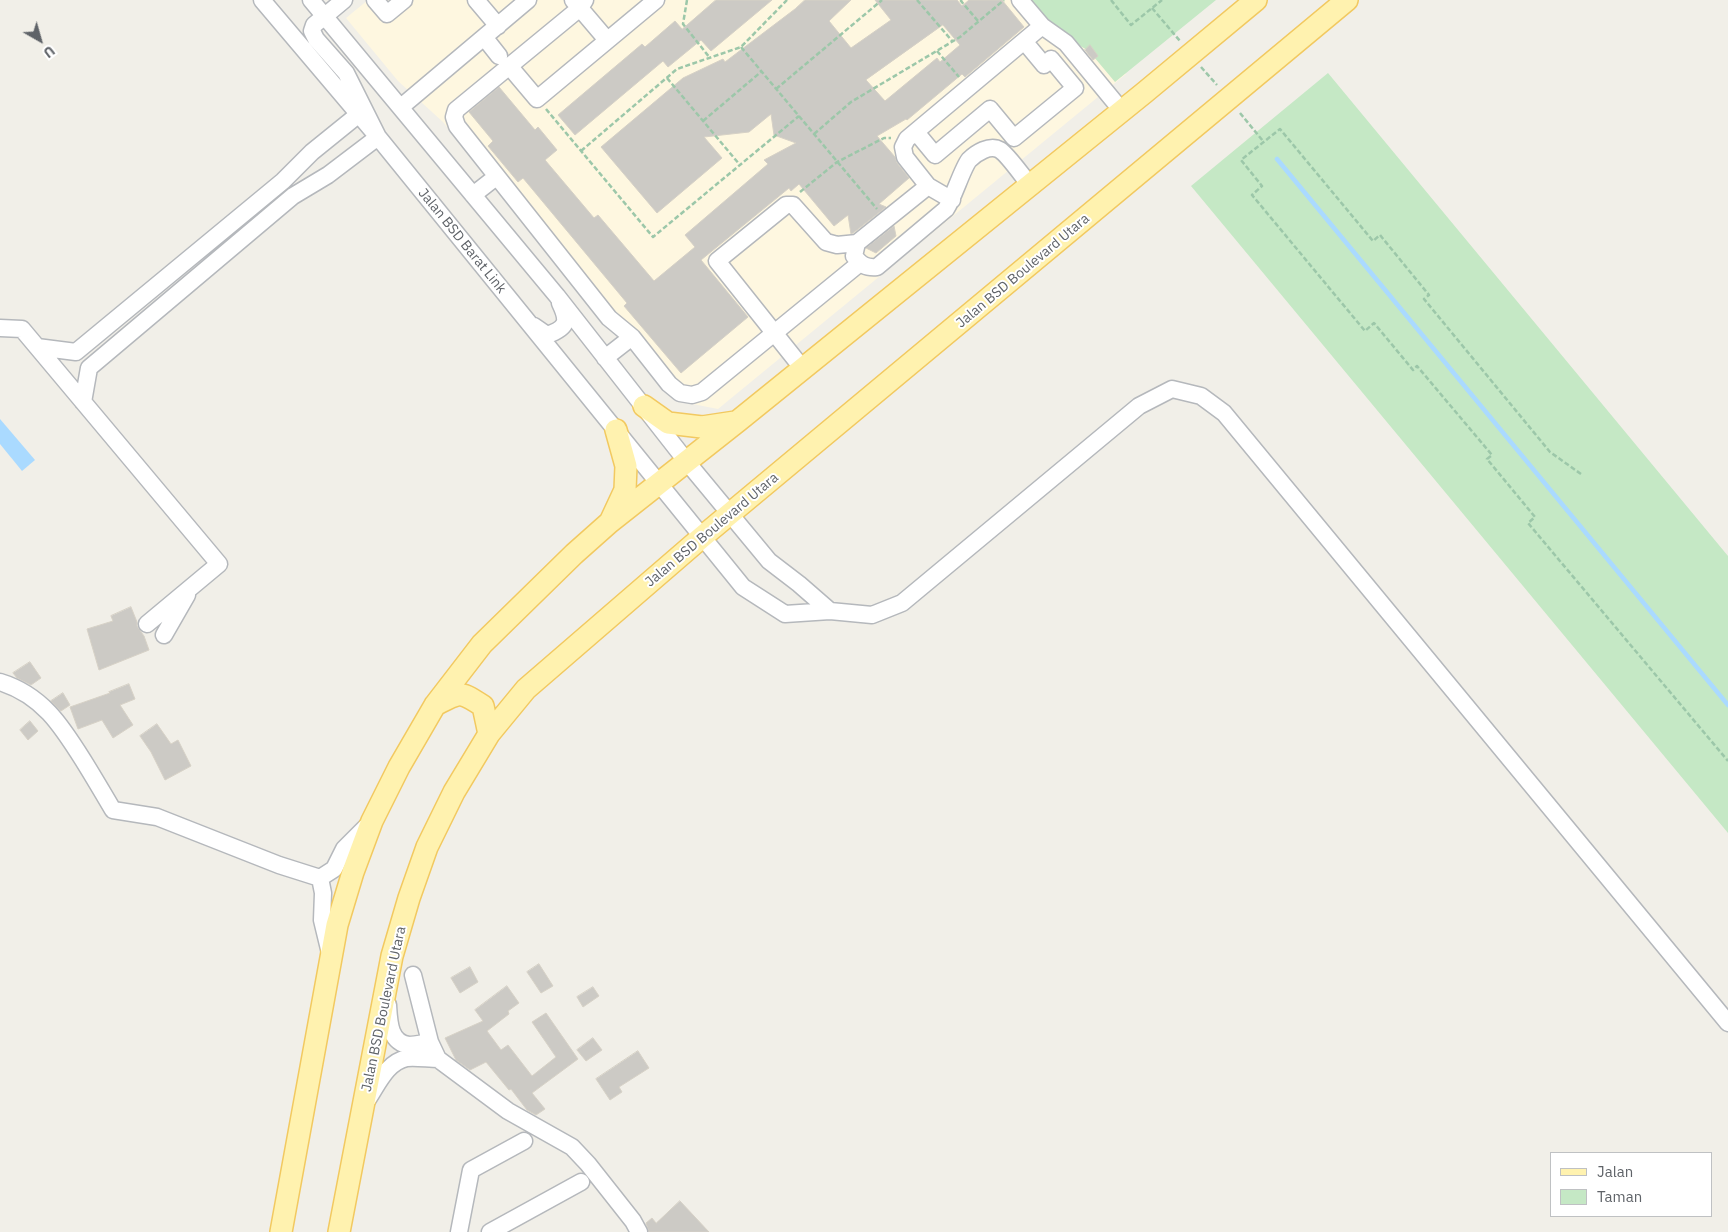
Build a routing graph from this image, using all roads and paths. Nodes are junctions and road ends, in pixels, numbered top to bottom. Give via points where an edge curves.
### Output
1 (262, 0) edge
2 (311, 0) edge
3 (344, 0) edge
4 (374, 0) edge
5 (404, 0) edge
6 (476, 0) edge
7 (528, 0) edge
8 (656, 0) edge
9 (688, 0) edge
10 (787, 0) edge
11 (882, 0) edge
12 (917, 0) edge
13 (962, 0) edge
14 (1004, 0) edge
15 (1020, 0) edge
16 (1111, 0) edge
17 (1162, 0) edge
18 (1256, 0) edge
19 (1347, 0) edge
20 (579, 3) edge
21 (1152, 8) junction
22 (324, 16) junction
23 (978, 22) junction
24 (498, 26) junction
25 (1042, 26) junction
26 (484, 37) junction
27 (607, 40) junction
28 (1024, 41) junction
29 (952, 42) junction
30 (741, 47) junction
31 (937, 51) junction
32 (1190, 53) junction
33 (710, 58) junction
34 (505, 61) junction
35 (762, 71) junction
36 (667, 78) junction
37 (968, 88) junction
38 (776, 89) junction
39 (537, 98) junction
40 (1229, 100) junction
41 (401, 107) junction
42 (1122, 111) junction
43 (359, 114) junction
44 (798, 116) junction
45 (704, 121) junction
46 (814, 134) junction
47 (912, 135) junction
48 (378, 137) junction
49 (1263, 141) junction
50 (312, 152) junction
51 (581, 152) junction
52 (837, 162) junction
53 (740, 165) junction
54 (328, 175) junction
55 (496, 176) junction
56 (1030, 185) junction
57 (928, 186) junction
58 (473, 195) junction
59 (952, 200) junction
60 (793, 205) junction
61 (886, 220) junction
62 (857, 244) junction
63 (860, 263) junction
64 (557, 296) junction
65 (527, 321) junction
66 (0, 328) edge
67 (774, 334) junction
68 (632, 337) junction
69 (37, 347) junction
70 (76, 352) junction
71 (606, 358) junction
72 (89, 368) junction
73 (803, 369) junction
74 (83, 402) junction
75 (644, 406) junction
76 (738, 421) junction
77 (616, 430) junction
78 (687, 462) junction
79 (1581, 474) dead end
80 (659, 484) junction
81 (731, 514) junction
82 (610, 522) junction
83 (702, 537) junction
84 (192, 587) junction
85 (830, 611) junction
86 (147, 624) dead end
87 (164, 635) dead end
88 (0, 682) edge
89 (435, 705) junction
90 (489, 734) junction
91 (1728, 761) edge
92 (372, 821) junction
93 (320, 878) junction
94 (331, 957) junction
95 (412, 975) dead end
96 (386, 988) junction
97 (1728, 1023) edge
98 (430, 1042) junction
99 (438, 1059) junction
100 (363, 1108) junction
101 (524, 1141) dead end
102 (581, 1182) dead end
103 (281, 1232) edge
104 (339, 1232) edge
105 (459, 1232) edge
106 (490, 1232) edge
107 (639, 1232) edge

1 - 43 street, Jalan BSD Barat Link
2 - 22 street
3 - 22 street
4 - 5 street via 387,14
6 - 24 street
7 - 24 street
8 - 27 street
9 - 33 path via 683,24
10 - 30 path
11 - 38 path
12 - 29 path
13 - 23 path
14 - 23 path
15 - 25 street
16 - 21 path via 1132,25
17 - 21 path
18 - 32 main road
19 - 40 main road, Jalan BSD Boulevard Utara
20 - 27 street
20 - 34 street
21 - 32 path
22 - 41 street
22 - 48 street via 314,25 312,32 346,73
23 - 29 path
24 - 26 street
25 - 28 street
25 - 42 street via 1066,43
26 - 34 street
26 - 41 street
27 - 39 street
28 - 37 street
28 - 47 street via 1044,65 1051,59 1074,88 1014,138 990,109 935,155
29 - 31 path
30 - 33 path
30 - 35 path
31 - 37 path
31 - 46 path via 851,102
32 - 40 path
32 - 42 main road
33 - 36 path via 678,69
34 - 39 street
34 - 55 street via 456,110 454,117 457,126
35 - 38 path
35 - 45 path
36 - 45 path
36 - 51 path
37 - 47 street
38 - 44 path
39 - 51 path
40 - 49 path
40 - 81 main road, Jalan BSD Boulevard Utara
41 - 58 street
42 - 56 main road
43 - 48 street, Jalan BSD Barat Link
43 - 50 street
44 - 46 path
44 - 53 path
45 - 53 path
46 - 52 path
47 - 52 path via 884,138
47 - 57 street via 903,147 905,157
48 - 54 street
48 - 65 street, Jalan BSD Barat Link
49 - 79 path via 1280,129 1373,241 1380,235 1429,295 1424,299 1550,452
49 - 91 path via 1241,160 1262,186 1252,195 1365,331 1374,323 1413,370 1418,366 1492,455 1487,459 1535,517 1528,523
50 - 54 street
50 - 70 street via 283,181
51 - 53 path via 653,237
52 - 60 path via 798,194
52 - 61 path
54 - 72 street via 293,196
55 - 58 street
55 - 68 street via 609,318
56 - 59 street via 1000,150 991,147 968,161
56 - 73 main road
57 - 59 street
57 - 61 street
58 - 64 street
59 - 63 street via 946,209 877,267 868,268
60 - 62 street via 826,242
60 - 67 street via 786,205 717,261
61 - 62 street
62 - 63 street via 854,256
63 - 67 street
64 - 65 street via 566,315 564,326 559,331 547,335
64 - 71 street
65 - 77 street, Jalan BSD Barat Link
66 - 69 street via 22,329
67 - 68 street via 702,392 692,395 680,393 669,384
67 - 73 street
68 - 71 street
69 - 70 street
69 - 74 street
70 - 72 street
71 - 75 street
72 - 74 street
73 - 76 main road
74 - 84 street via 219,564
75 - 76 main road via 668,423 702,427
75 - 78 street
76 - 78 main road
77 - 80 street, Jalan BSD Barat Link
77 - 82 main road via 626,466 625,490
78 - 80 main road
78 - 81 street
80 - 82 main road
80 - 83 street, Jalan BSD Barat Link
81 - 83 main road, Jalan BSD Boulevard Utara
81 - 85 street via 769,561
82 - 89 main road via 482,644
83 - 85 street, Jalan BSD Barat Link via 744,587 785,614
83 - 90 main road, Jalan BSD Boulevard Utara via 526,689
84 - 86 street
84 - 87 street
85 - 97 street, Jalan BSD Barat Link via 872,616 902,603 1139,406 1172,389 1202,396 1224,413
88 - 93 street via 16,687 61,724 112,810 157,817 279,866
89 - 90 main road via 457,694 468,696 483,706
89 - 92 main road
90 - 96 main road, Jalan BSD Boulevard Utara via 454,792 427,847 392,956
92 - 93 street via 344,849 334,869
92 - 94 main road via 350,881
93 - 94 street via 322,920
94 - 103 main road
95 - 98 street
96 - 98 street via 389,1026 396,1038 408,1045
96 - 100 main road, Jalan BSD Boulevard Utara
98 - 99 street
99 - 100 street via 407,1058 395,1062 384,1073
99 - 107 street via 508,1111 572,1147
100 - 104 main road, Jalan BSD Boulevard Utara
101 - 105 street via 471,1170
102 - 106 street

